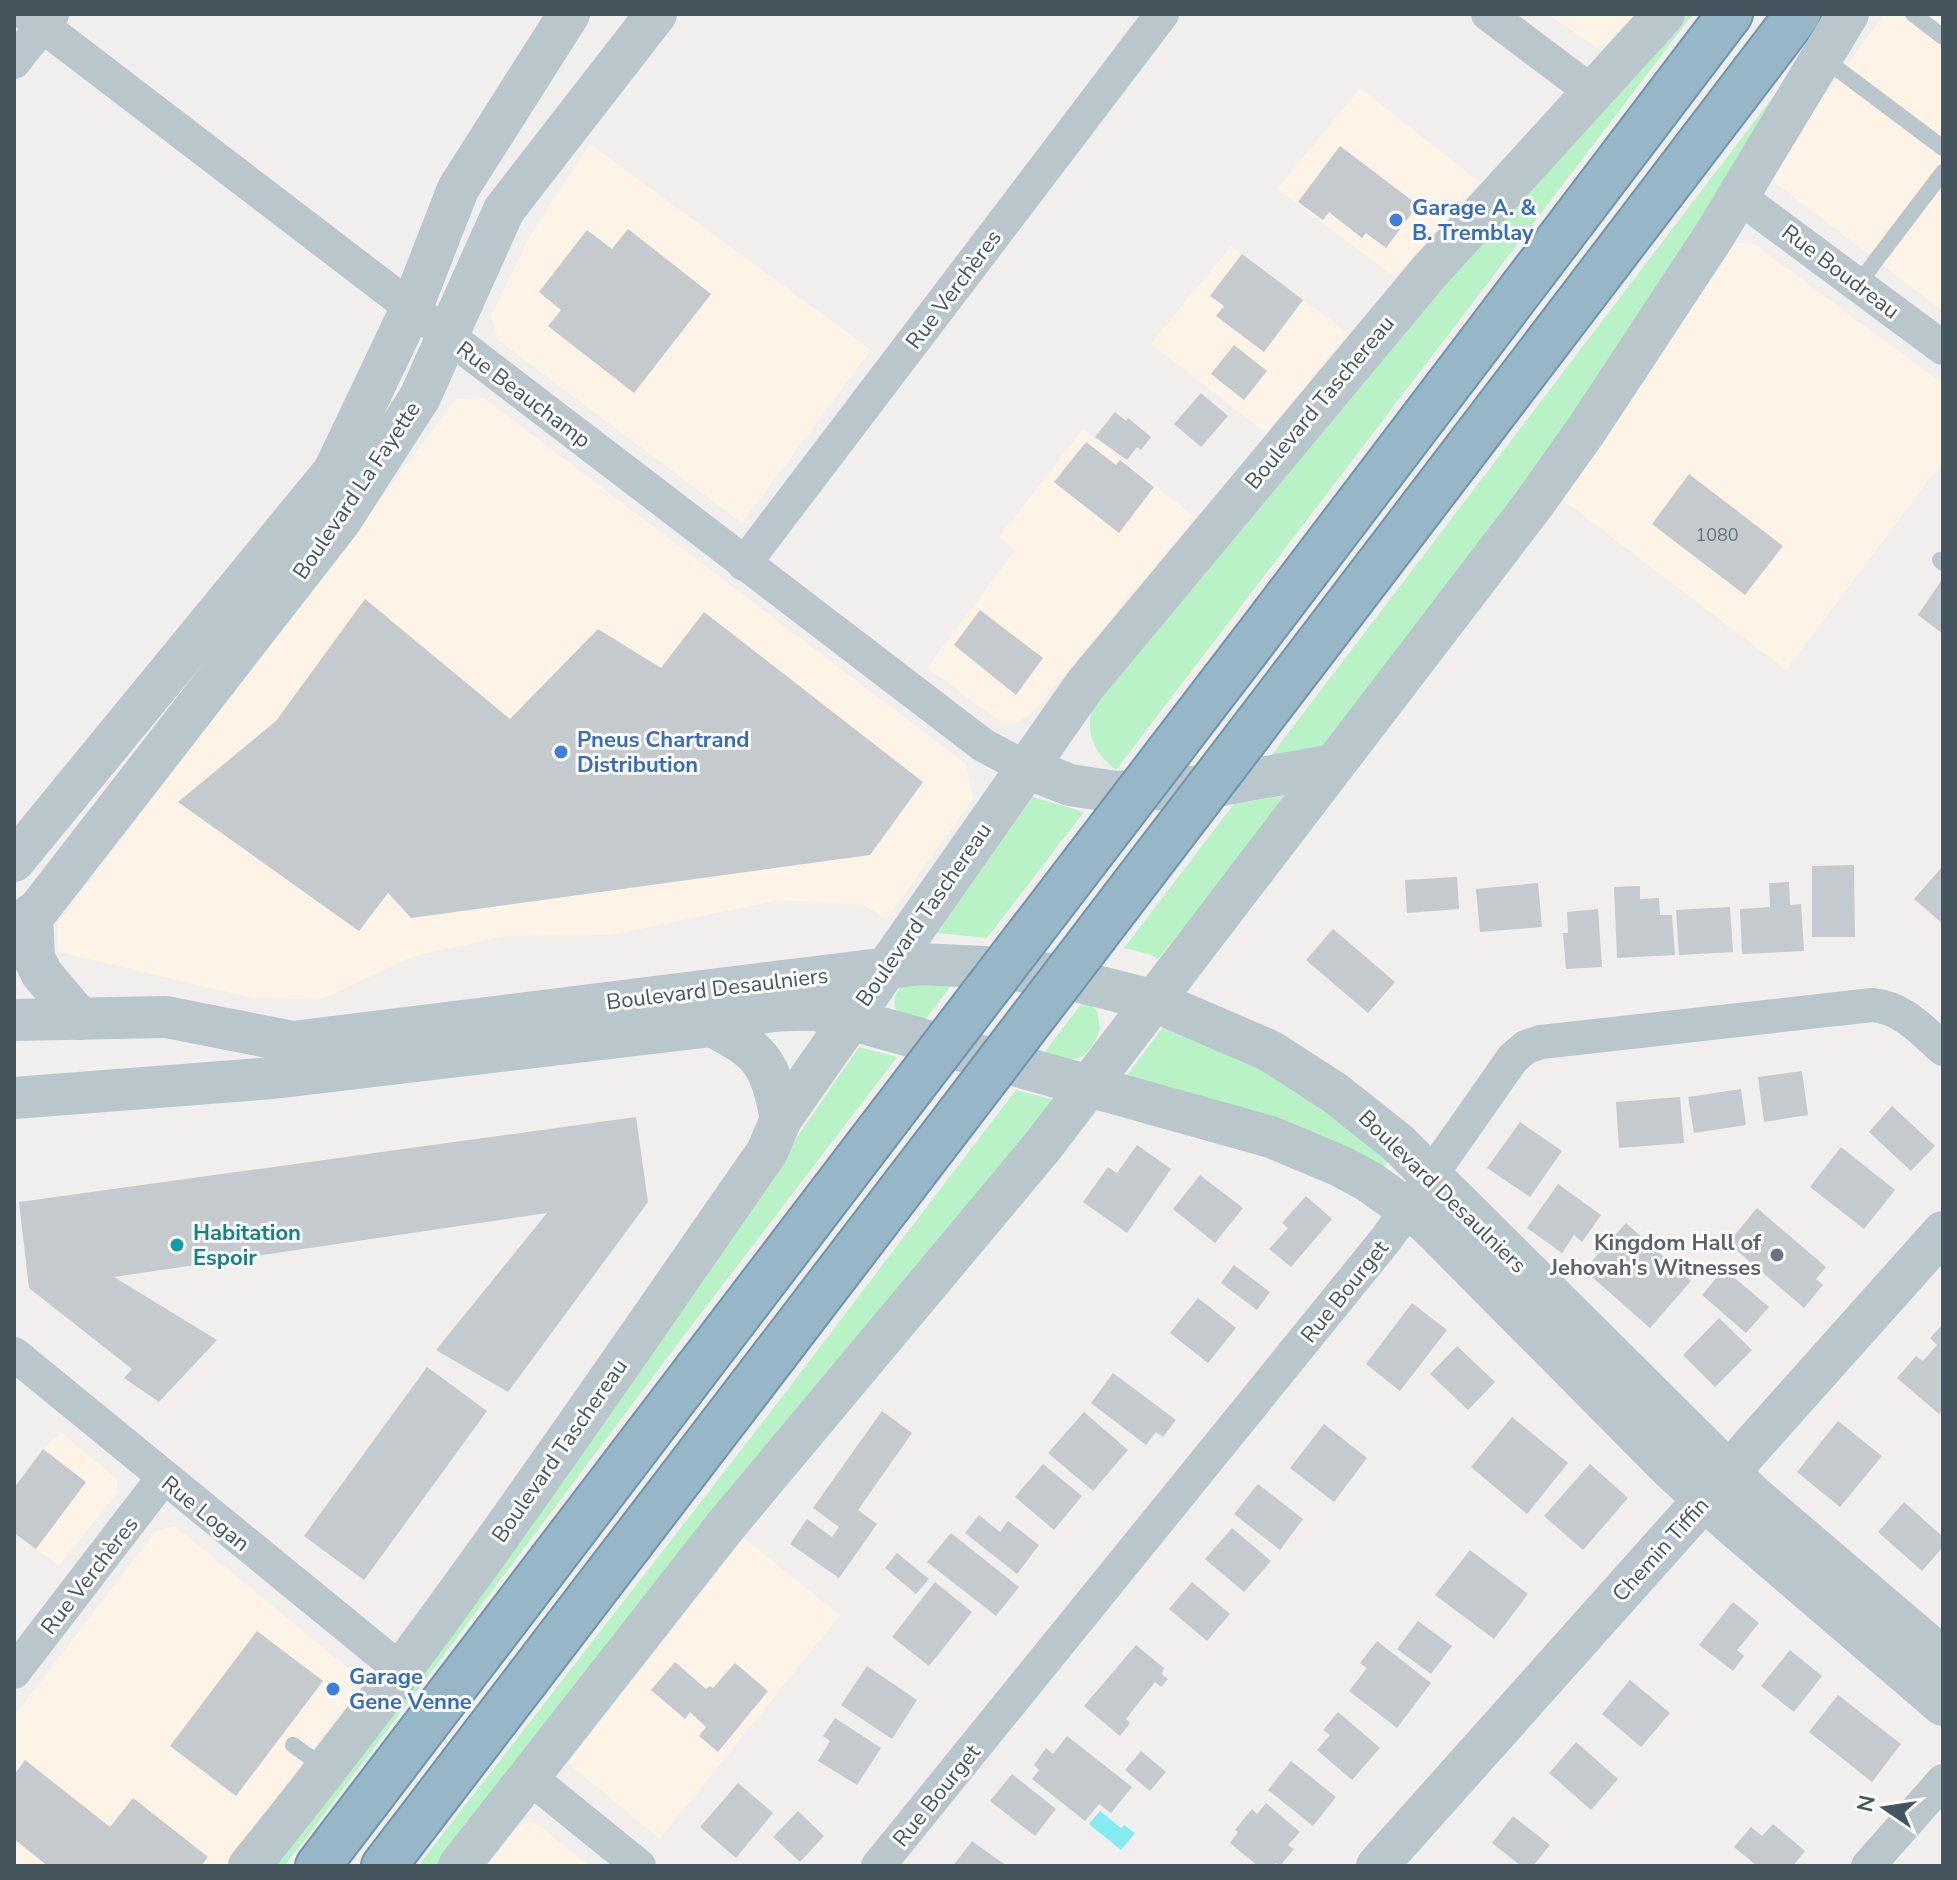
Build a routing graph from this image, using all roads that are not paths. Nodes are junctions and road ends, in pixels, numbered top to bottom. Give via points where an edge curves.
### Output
1 (569, 14) edge
2 (656, 14) edge
3 (1162, 14) edge
4 (1488, 14) edge
5 (1664, 14) edge
6 (1730, 14) edge
7 (1798, 14) edge
8 (1848, 14) edge
9 (1913, 14) edge
10 (41, 17) edge
11 (1943, 37) edge
12 (1823, 58) junction
13 (14, 62) edge
14 (1592, 92) junction
15 (1943, 148) edge
16 (1943, 172) edge
17 (1738, 196) junction
18 (1858, 284) junction
19 (412, 307) junction
20 (446, 335) junction
21 (1943, 348) edge
22 (744, 564) junction
23 (1334, 765) junction
24 (1024, 767) junction
25 (14, 861) edge
26 (23, 928) edge
27 (886, 967) junction
28 (1152, 1000) junction
29 (80, 1019) junction
30 (14, 1020) edge
31 (849, 1020) junction
32 (712, 1026) junction
33 (1943, 1049) edge
34 (1089, 1086) junction
35 (84, 1094) junction
36 (14, 1098) edge
37 (14, 1117) edge
38 (781, 1119) junction
39 (1419, 1191) junction
40 (1943, 1232) edge
41 (14, 1354) edge
42 (163, 1478) junction
43 (1717, 1486) junction
44 (1943, 1658) edge
45 (401, 1670) junction
46 (14, 1672) edge
47 (1943, 1705) edge
48 (528, 1776) junction
49 (1943, 1781) edge
50 (249, 1866) edge
51 (318, 1866) edge
52 (384, 1866) edge
53 (459, 1866) edge
54 (639, 1866) edge
55 (878, 1866) edge
56 (1377, 1866) edge
57 (1868, 1866) edge

1 - 19 street, Boulevard La Fayette via 458,189
2 - 20 street, Boulevard La Fayette via 504,210
3 - 22 street, Rue Verchères
4 - 14 street
5 - 14 street, Boulevard Taschereau
6 - 51 highway, bridge
7 - 52 highway, bridge
8 - 12 street
9 - 11 lane
10 - 13 street
10 - 19 street, Rue Beauchamp
12 - 15 lane
12 - 17 street
14 - 24 street, Boulevard Taschereau via 1369,342 1112,650
16 - 18 lane
17 - 18 street, Rue Boudreau
17 - 23 street via 1560,467
18 - 21 street, Rue Boudreau
19 - 20 street, Rue Beauchamp
19 - 25 street, Boulevard La Fayette via 334,471
20 - 22 street, Rue Beauchamp
20 - 26 street, Boulevard La Fayette via 420,397 341,520
22 - 24 street, Rue Beauchamp via 983,745
23 - 24 street via 1221,785 1116,792 1070,785
23 - 28 street
24 - 27 street, Boulevard Taschereau
26 - 29 street via 42,974
27 - 28 street, Boulevard Desaulniers via 1017,969
27 - 29 street, Boulevard Desaulniers via 293,1042 166,1017
27 - 31 street, Boulevard Taschereau
28 - 34 street
28 - 39 street, Boulevard Desaulniers via 1287,1061 1355,1107
29 - 30 street, Boulevard Desaulniers
31 - 32 street, Boulevard Desaulniers via 817,1010 777,1010 746,1013
31 - 34 street, Boulevard Desaulniers
31 - 38 street, Boulevard Taschereau
32 - 35 street, Boulevard Desaulniers via 273,1078
32 - 38 street via 760,1057
33 - 39 street, Rue Bourget via 1906,1016 1872,1005 1533,1044 1513,1058
34 - 39 street, Boulevard Desaulniers via 1292,1144
34 - 48 street via 723,1529
35 - 36 street, Boulevard Desaulniers
35 - 37 street
38 - 45 street, Boulevard Taschereau via 767,1152
39 - 43 street, Boulevard Desaulniers via 1442,1236
39 - 55 street, Rue Bourget via 1387,1238
40 - 43 street, Chemin Tiffin
41 - 42 street, Rue Logan
42 - 45 street, Rue Logan
42 - 46 street, Rue Verchères
43 - 44 street, Boulevard Desaulniers
43 - 47 street, Boulevard Desaulniers
43 - 56 street, Chemin Tiffin
45 - 50 street, Boulevard Taschereau via 309,1756
48 - 53 street
48 - 54 street
49 - 57 street

